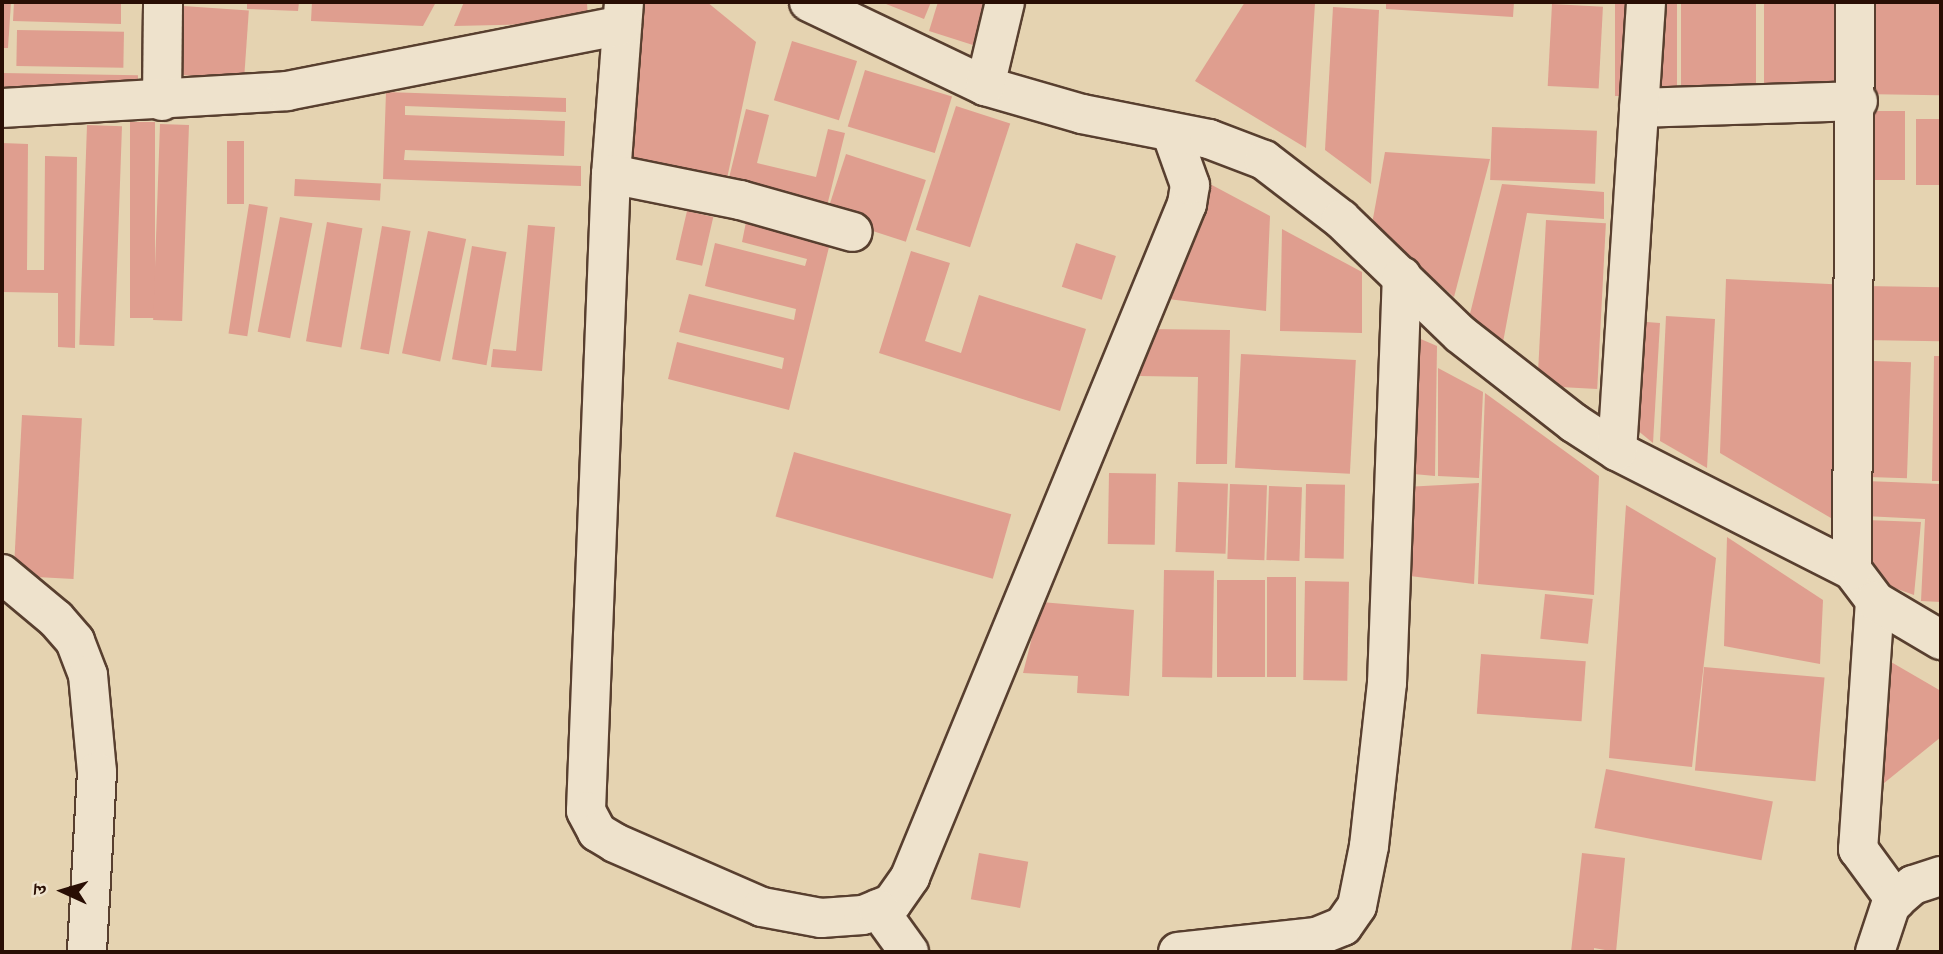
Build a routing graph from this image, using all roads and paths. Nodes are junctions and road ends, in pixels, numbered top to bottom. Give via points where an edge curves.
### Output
1 (163, 2) edge
2 (809, 2) edge
3 (1005, 2) edge
4 (1646, 2) edge
5 (1855, 2) edge
6 (623, 14) edge
7 (985, 86) junction
8 (162, 101) junction
9 (1858, 101) junction
10 (2, 108) edge
11 (1639, 108) junction
12 (1171, 132) junction
13 (611, 174) junction
14 (853, 232) dead end
15 (1402, 276) junction
16 (1617, 451) junction
17 (1853, 570) junction
18 (2, 574) edge
19 (1875, 601) junction
20 (1941, 640) edge
21 (1941, 876) edge
22 (1896, 901) junction
23 (878, 909) junction
24 (88, 952) edge
25 (909, 952) edge
26 (1178, 952) edge
27 (1875, 952) edge

1 - 8 street
2 - 7 street
3 - 7 street
4 - 11 street
5 - 9 street
6 - 8 street via 324,85
6 - 13 street
7 - 12 street
8 - 10 street
9 - 11 street
9 - 17 street
11 - 16 street
12 - 15 street via 1238,147 1264,160 1306,188
12 - 23 street via 1190,185 1187,204 918,859 892,903
13 - 14 street via 740,200
13 - 23 street via 586,811 597,832 615,843 762,907 821,919
15 - 16 street via 1460,334
15 - 26 street via 1387,683 1367,858 1357,906 1343,926 1316,937
16 - 17 street
17 - 19 street
18 - 24 street via 75,641 88,675 97,772
19 - 20 street
19 - 22 street via 1858,849
21 - 22 street via 1913,885
22 - 27 street
23 - 25 street

